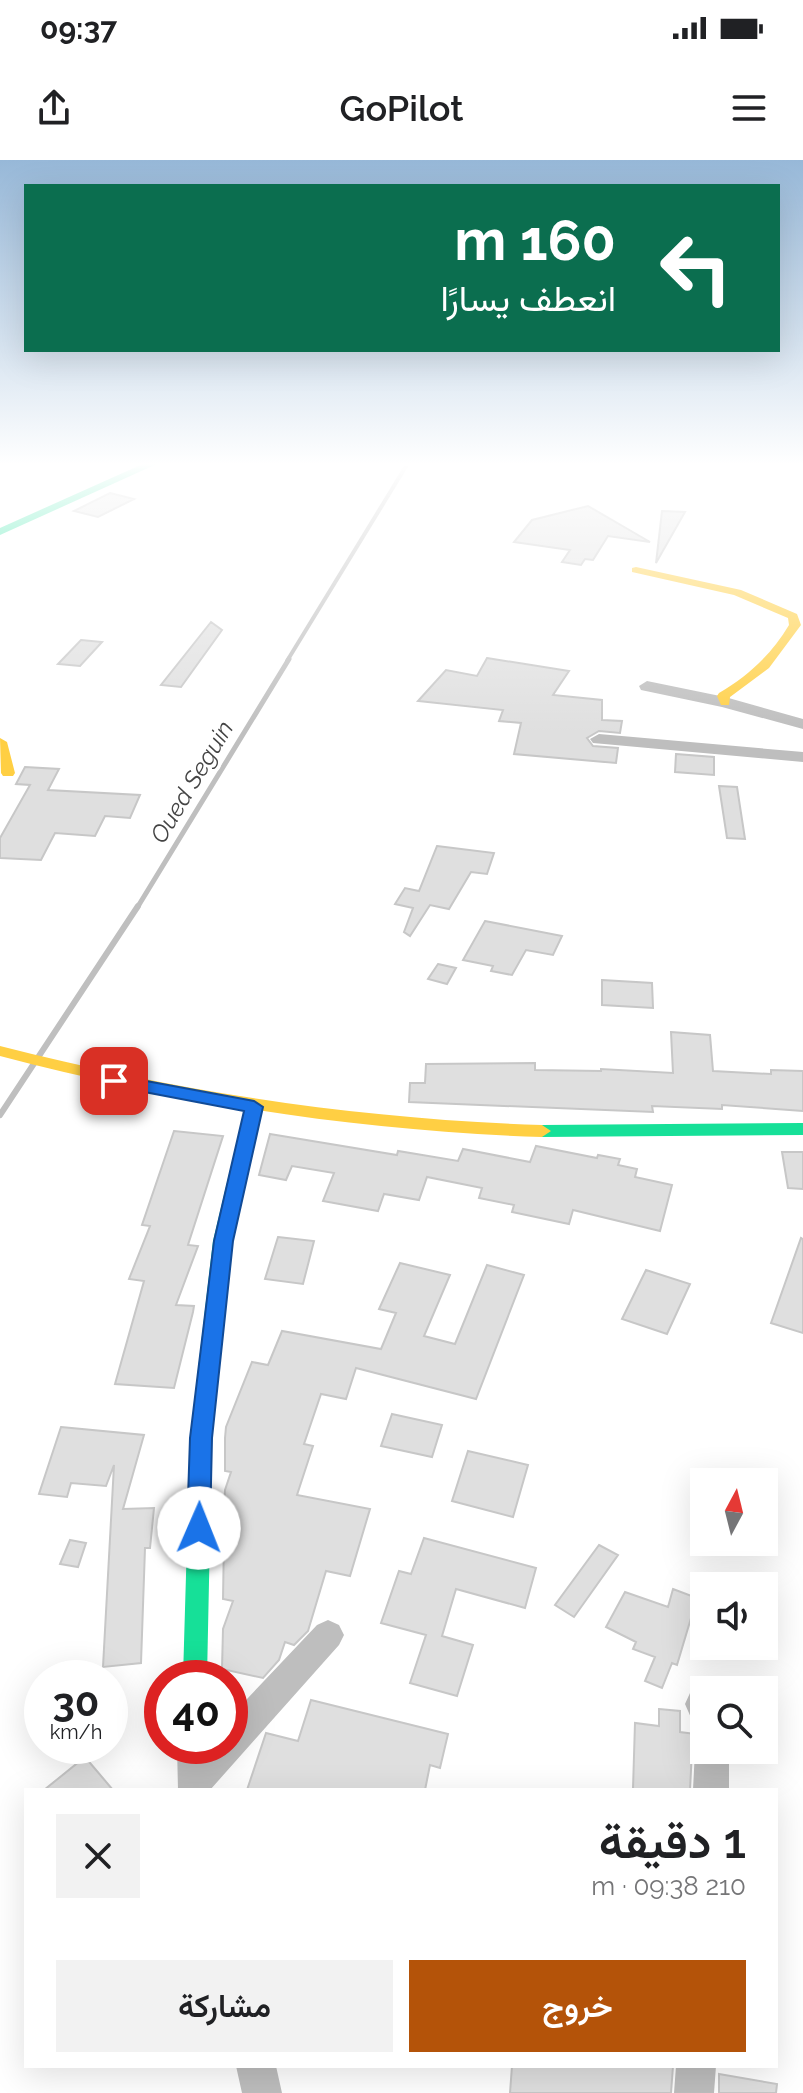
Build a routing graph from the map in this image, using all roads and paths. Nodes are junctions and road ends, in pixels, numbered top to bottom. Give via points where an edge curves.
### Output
1 (636, 570) dead end
2 (647, 686) dead end
3 (725, 702) junction
4 (803, 724) edge
5 (599, 739) dead end
6 (0, 742) edge
7 (803, 757) edge
8 (8, 773) dead end
9 (0, 1051) edge
10 (254, 1107) junction
11 (803, 1129) edge
12 (328, 1635) dead end
13 (195, 1660) edge
14 (248, 1722) edge
15 (194, 1764) edge
16 (212, 1764) edge
17 (712, 1764) edge
18 (194, 1786) edge
19 (711, 1788) edge
20 (256, 2068) edge
21 (696, 2068) edge
22 (262, 2093) edge
23 (694, 2093) edge

1 - 3 street via 723,588 793,616 795,625 771,662 755,679 723,696
2 - 3 street
3 - 4 street
5 - 7 street
6 - 8 street
9 - 10 street via 86,1076
10 - 11 street via 363,1121 506,1130
10 - 13 street via 223,1241 201,1438
12 - 14 street
15 - 18 street
16 - 18 street
17 - 19 street
20 - 22 street
21 - 23 street

